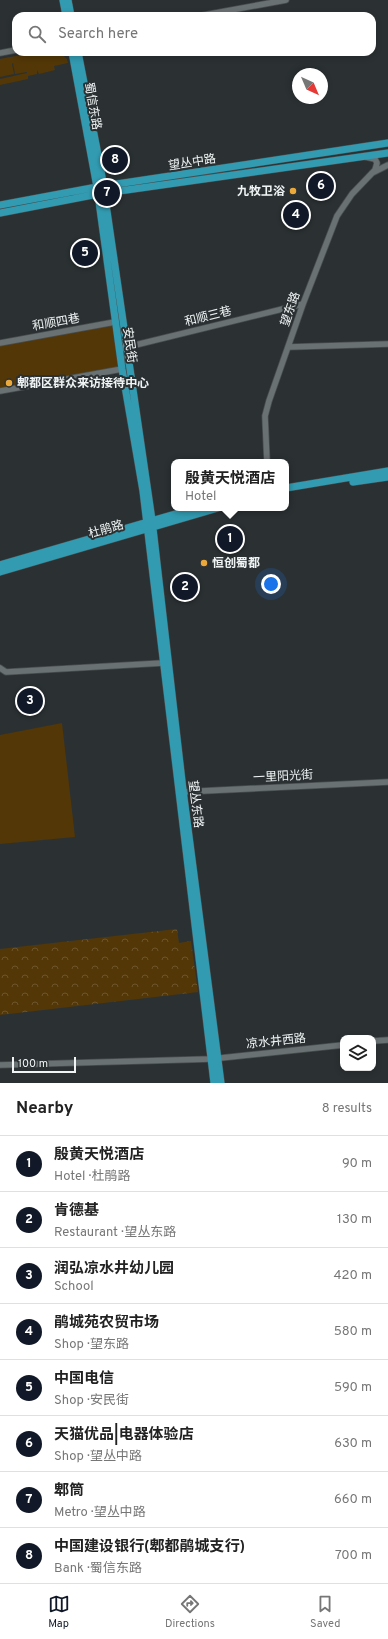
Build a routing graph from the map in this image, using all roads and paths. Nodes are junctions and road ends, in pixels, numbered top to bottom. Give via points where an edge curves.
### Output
1 (63, 0) edge
2 (68, 0) edge
3 (282, 0) edge
4 (65, 12) edge
5 (70, 12) edge
6 (220, 12) edge
7 (12, 51) edge
8 (0, 53) edge
9 (73, 56) edge
10 (79, 56) edge
11 (388, 143) edge
12 (388, 153) edge
13 (366, 157) junction
14 (388, 165) edge
15 (369, 175) junction
16 (101, 190) junction
17 (0, 205) edge
18 (0, 213) edge
19 (303, 304) junction
20 (115, 322) junction
21 (0, 343) edge
22 (388, 344) edge
23 (289, 347) junction
24 (123, 348) junction
25 (122, 369) junction
26 (0, 391) edge
27 (267, 459) edge
28 (388, 471) edge
29 (388, 477) edge
30 (289, 488) edge
31 (289, 492) edge
32 (187, 511) edge
33 (205, 511) edge
34 (150, 524) junction
35 (0, 565) edge
36 (0, 572) edge
37 (163, 664) junction
38 (0, 668) edge
39 (388, 782) edge
40 (181, 792) junction
41 (388, 1040) edge
42 (376, 1042) edge
43 (340, 1045) edge
44 (215, 1058) junction
45 (0, 1065) edge
46 (214, 1083) edge
47 (221, 1083) edge

1 - 4 main road
2 - 5 main road
3 - 6 street
7 - 8 street
9 - 16 main road, 蜀信东路
10 - 16 main road, 蜀信东路
11 - 16 main road, 望丛中路
12 - 13 main road, 望丛中路
13 - 15 street, 望东路 via 375,159 377,163 375,170
13 - 16 main road, 望丛中路
14 - 15 street, 望东路
15 - 19 street, 望东路 via 337,216
16 - 17 main road, 望丛中路
16 - 18 main road, 望丛中路
16 - 20 main road, 安民街
16 - 24 main road, 安民街
19 - 23 street, 望东路
19 - 24 street, 和顺三巷
20 - 21 street, 和顺四巷
20 - 24 main road, 安民街
22 - 23 street
23 - 27 street, 望东路 via 265,416
24 - 25 main road, 安民街
24 - 34 main road, 安民街
25 - 26 street
25 - 34 main road, 安民街
28 - 30 main road
29 - 31 main road
32 - 34 main road, 杜鹃路
33 - 34 main road, 杜鹃路
34 - 35 main road, 杜鹃路
34 - 36 main road, 杜鹃路
34 - 37 main road, 望丛东路
34 - 40 main road, 望丛东路
37 - 38 street via 6,672
37 - 40 main road, 望丛东路
39 - 40 street, 一里阳光街
40 - 44 main road, 望丛东路
41 - 42 street
43 - 44 street, 凉水井西路
44 - 45 street, 凉水井西路
44 - 46 main road, 望丛东路
44 - 47 main road, 望丛东路

